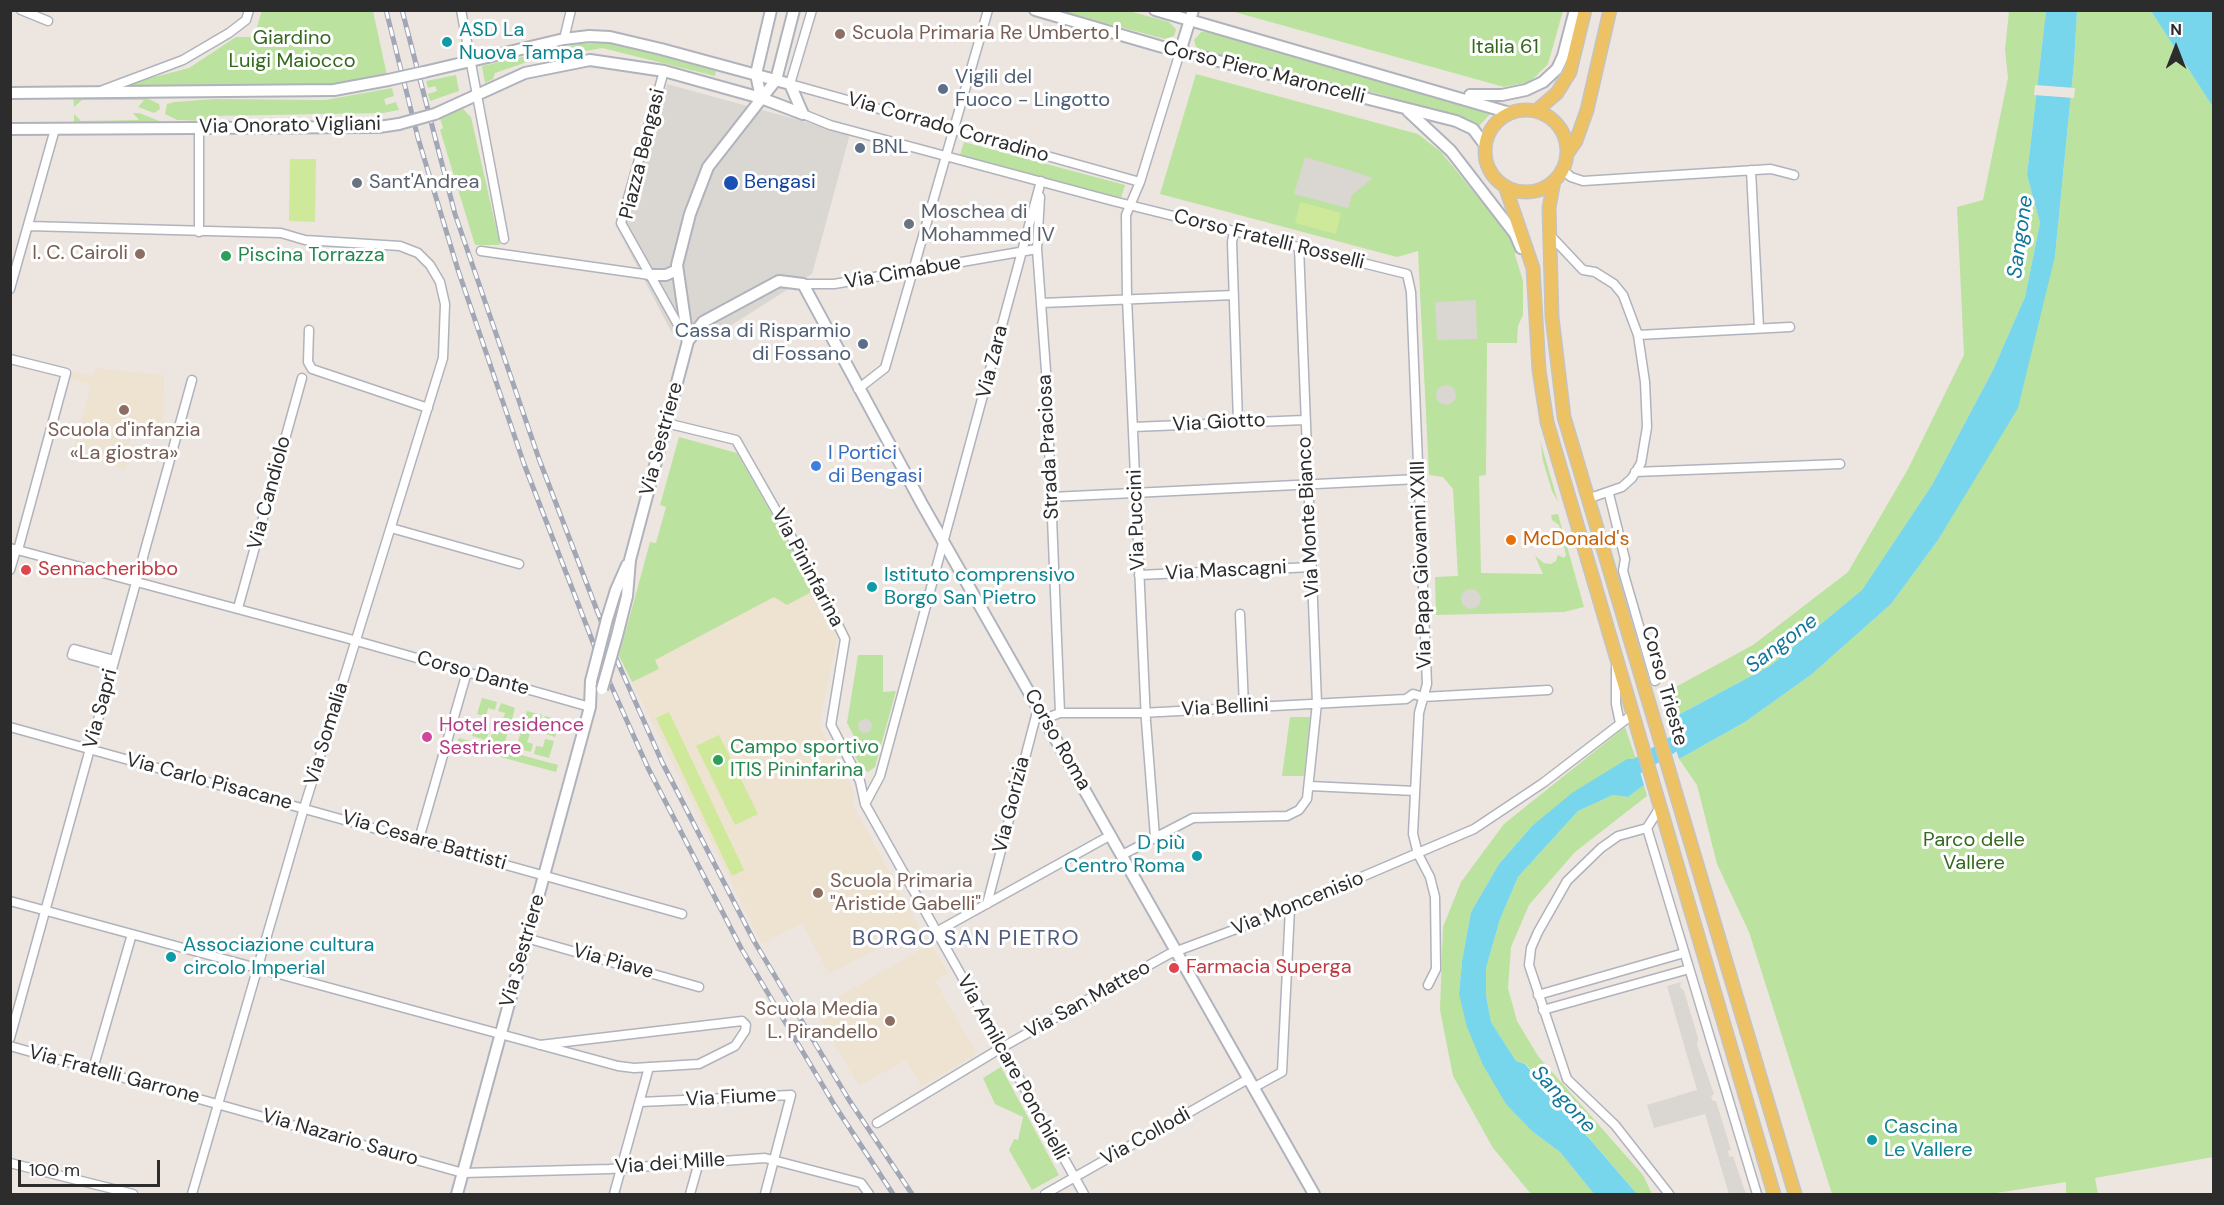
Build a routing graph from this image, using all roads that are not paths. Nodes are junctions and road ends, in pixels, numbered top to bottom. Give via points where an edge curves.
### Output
1 (21, 10) edge
2 (249, 10) edge
3 (461, 10) edge
4 (572, 10) edge
5 (771, 10) edge
6 (794, 10) edge
7 (812, 10) edge
8 (988, 10) edge
9 (1035, 10) edge
10 (1155, 10) edge
11 (1575, 10) edge
12 (1585, 10) edge
13 (1610, 10) edge
14 (1191, 15) edge
15 (48, 21) dead end
16 (564, 39) junction
17 (1180, 52) junction
18 (470, 61) junction
19 (664, 71) junction
20 (756, 74) junction
21 (776, 80) junction
22 (790, 84) junction
23 (100, 91) junction
24 (10, 93) edge
25 (1446, 93) junction
26 (477, 96) junction
27 (761, 98) junction
28 (780, 105) junction
29 (1405, 109) junction
30 (1536, 111) junction
31 (1510, 113) junction
32 (803, 114) junction
33 (199, 128) junction
34 (10, 129) edge
35 (55, 129) junction
36 (954, 129) junction
37 (1485, 146) junction
38 (1567, 154) junction
39 (946, 155) junction
40 (1563, 170) junction
41 (1751, 171) junction
42 (1794, 175) dead end
43 (1041, 181) junction
44 (1554, 181) junction
45 (1140, 182) junction
46 (1505, 186) junction
47 (1132, 204) junction
48 (28, 226) junction
49 (1234, 231) junction
50 (199, 232) junction
51 (1549, 234) junction
52 (504, 239) dead end
53 (1299, 248) junction
54 (1037, 249) junction
55 (481, 251) dead end
56 (1021, 252) junction
57 (1533, 268) junction
58 (912, 269) junction
59 (677, 270) junction
60 (1407, 274) joint
61 (650, 275) junction
62 (803, 284) junction
63 (10, 289) edge
64 (1234, 295) junction
65 (1127, 298) junction
66 (1042, 303) junction
67 (1791, 327) dead end
68 (1759, 328) junction
69 (309, 330) dead end
70 (1638, 335) junction
71 (688, 342) junction
72 (10, 359) edge
73 (302, 378) dead end
74 (192, 380) dead end
75 (858, 389) junction
76 (428, 408) junction
77 (1304, 420) junction
78 (1238, 422) junction
79 (666, 423) junction
80 (1133, 428) junction
81 (1840, 464) dead end
82 (1635, 472) junction
83 (1418, 479) junction
84 (1308, 485) junction
85 (1136, 493) junction
86 (1609, 494) junction
87 (1052, 497) junction
88 (1587, 499) junction
89 (391, 528) junction
90 (944, 542) junction
91 (15, 549) edge
92 (630, 560) junction
93 (519, 564) dead end
94 (1312, 567) junction
95 (10, 570) edge
96 (1139, 575) junction
97 (136, 582) junction
98 (238, 608) junction
99 (1240, 614) dead end
100 (356, 640) junction
101 (1617, 660) junction
102 (467, 672) junction
103 (1655, 681) dead end
104 (1548, 690) dead end
105 (1421, 697) junction
106 (1317, 703) junction
107 (1244, 706) junction
108 (590, 707) junction
109 (1038, 708) junction
110 (1145, 712) junction
111 (1060, 713) junction
112 (1633, 714) junction
113 (1044, 719) junction
114 (1620, 723) junction
115 (10, 727) edge
116 (89, 749) junction
117 (1310, 786) junction
118 (1415, 791) junction
119 (1657, 803) junction
120 (865, 804) junction
121 (304, 808) junction
122 (1647, 828) junction
123 (1111, 835) junction
124 (1155, 837) junction
125 (419, 839) junction
126 (1418, 854) junction
127 (1122, 855) junction
128 (544, 876) junction
129 (10, 901) edge
130 (987, 904) junction
131 (1290, 908) junction
132 (47, 910) junction
133 (682, 914) dead end
134 (936, 932) junction
135 (132, 934) junction
136 (526, 938) junction
137 (1177, 952) junction
138 (1684, 953) junction
139 (257, 969) junction
140 (1689, 969) junction
141 (1428, 985) dead end
142 (699, 987) dead end
143 (1538, 995) junction
144 (1543, 1010) junction
145 (499, 1034) junction
146 (10, 1038) edge
147 (540, 1045) junction
148 (10, 1046) edge
149 (1001, 1048) junction
150 (649, 1067) junction
151 (93, 1069) junction
152 (1251, 1084) junction
153 (640, 1102) junction
154 (218, 1103) junction
155 (877, 1123) dead end
156 (775, 1160) junction
157 (699, 1162) junction
158 (10, 1163) edge
159 (621, 1168) junction
160 (463, 1173) junction
161 (1074, 1177) junction
162 (133, 1194) edge
163 (192, 1194) edge
164 (457, 1194) edge
165 (614, 1194) edge
166 (690, 1194) edge
167 (765, 1194) edge
168 (869, 1194) edge
169 (1045, 1194) edge
170 (1084, 1194) edge
171 (1314, 1194) edge
172 (1669, 1194) edge
173 (1757, 1194) edge
174 (1774, 1194) edge
175 (1795, 1194) edge

1 - 15 street
2 - 23 street via 246,20 229,33 183,60
3 - 18 street
4 - 16 street
5 - 20 main road
6 - 21 main road
7 - 22 street
8 - 36 street
9 - 17 main road, Corso Piero Maroncelli
10 - 14 main road, Corso Piero Maroncelli
11 - 25 main road via 1563,57 1543,82 1502,95
12 - 30 main road via 1570,72 1557,93
13 - 38 main road via 1587,110
14 - 17 main road
14 - 25 main road, Corso Piero Maroncelli
16 - 18 main road, Via Onorato Vigliani
16 - 20 main road, Via Onorato Vigliani via 610,37
17 - 29 main road, Corso Piero Maroncelli
17 - 45 street, Via Puccini
18 - 23 main road, Via Onorato Vigliani, bridge via 334,90
18 - 26 street
19 - 26 main road, Via Onorato Vigliani via 609,61 573,61 525,73
19 - 27 main road, Piazza Bengasi
19 - 61 street, Piazza Bengasi via 621,223
20 - 21 main road, Via Corrado Corradino
20 - 27 main road
21 - 22 main road, Via Corrado Corradino
21 - 27 main road
22 - 28 main road
22 - 32 main road
22 - 36 street, Via Corrado Corradino
23 - 24 main road, Via Onorato Vigliani
25 - 31 main road, Corso Piero Maroncelli
26 - 33 main road, Via Onorato Vigliani, bridge via 435,114 379,127
26 - 52 street
27 - 28 main road, Piazza Bengasi
27 - 59 main road via 703,176
28 - 32 main road, Piazza Bengasi
29 - 37 main road, Corso Piero Maroncelli via 1466,124
29 - 57 main road via 1451,151 1515,234
30 - 31 main road
30 - 38 main road via 1559,126
31 - 37 main road via 1498,121
32 - 39 street, Via Corrado Corradino via 830,125
33 - 35 main road, Via Onorato Vigliani
33 - 50 street
34 - 35 main road, Via Onorato Vigliani
35 - 48 street
36 - 39 street
36 - 45 street, Via Corrado Corradino
37 - 46 main road via 1488,167
38 - 40 main road
39 - 43 street, Via Corrado Corradino
39 - 58 street
40 - 41 street via 1583,181
40 - 44 main road
41 - 42 street via 1771,169
41 - 68 street
43 - 47 street, Via Corrado Corradino
43 - 54 street, Strada Praciosa
43 - 56 street, Via Zara
44 - 46 main road via 1530,191
44 - 51 main road, Corso Trieste
45 - 47 street, Via Puccini
46 - 57 main road, Corso Trieste
47 - 49 street, Corso Fratelli Rosselli
47 - 65 street, Via Puccini via 1126,215
48 - 50 street
48 - 63 street
49 - 53 street, Corso Fratelli Rosselli
49 - 64 street
50 - 76 street, Via Somalia via 281,233 304,240 400,246 418,253 435,273 445,304 443,358
51 - 70 street via 1583,270 1595,272 1614,284 1623,295
51 - 88 main road, Corso Trieste via 1556,367 1564,417
53 - 60 street, Corso Fratelli Rosselli
53 - 77 street, Via Monte Bianco
54 - 56 street, Via Cimabue
54 - 66 street, Strada Praciosa
55 - 61 street
56 - 58 street, Via Cimabue
56 - 90 street, Via Zara
57 - 101 main road, Corso Trieste via 1539,370 1547,422
58 - 62 street, Via Cimabue via 834,284
58 - 75 street via 885,368
59 - 61 main road
59 - 71 main road
60 - 83 street, Via Papa Giovanni XXIII via 1412,292
61 - 71 street, Piazza Bengasi
62 - 71 main road, Via Sestriere via 779,281 703,322
62 - 75 main road, Corso Roma
64 - 65 street
64 - 78 street
65 - 66 street
65 - 80 street, Via Puccini
66 - 87 street, Strada Praciosa
67 - 68 street
68 - 70 street
69 - 76 street via 308,362 312,369
70 - 82 street via 1647,428 1641,463
71 - 79 main road, Via Sestriere
72 - 91 street via 66,373
73 - 98 street, Via Candiolo
74 - 97 street, Via Sapri
75 - 90 main road, Corso Roma
76 - 89 street, Via Somalia
77 - 78 street, Via Giotto
77 - 84 street, Via Monte Bianco
78 - 80 street, Via Giotto
79 - 92 main road, Via Sestriere
79 - 120 street, Via Pininfarina via 736,440 817,582 845,639 831,725 860,782
80 - 85 street, Via Puccini
81 - 82 street
82 - 86 street via 1622,487
83 - 84 street
83 - 105 street, Via Papa Giovanni XXIII via 1427,684
84 - 85 street
84 - 94 street, Via Monte Bianco
85 - 87 street
85 - 96 street, Via Puccini
86 - 88 street
86 - 103 street via 1625,559 1623,571
87 - 111 street, Strada Praciosa
88 - 175 main road, Corso Trieste
89 - 93 street
89 - 100 street, Via Somalia
90 - 109 main road, Corso Roma
90 - 120 street via 880,776
91 - 95 street
91 - 97 street
92 - 108 main road, Via Sestriere, bridge via 615,590 607,619 591,681
92 - 108 main road, Via Sestriere, bridge via 627,596 617,636 602,689
94 - 96 street, Via Mascagni
94 - 106 street, Via Monte Bianco
96 - 110 street, Via Puccini
97 - 98 street
97 - 116 street, Via Sapri
98 - 100 street
99 - 107 street
100 - 102 street, Corso Dante
100 - 121 street, Via Somalia
101 - 112 main road, Corso Trieste
101 - 114 street via 1616,704
102 - 108 street, Corso Dante
102 - 125 street
104 - 105 street, Via Bellini
105 - 106 street, Via Bellini via 1413,705 1406,699
105 - 118 street, Via Papa Giovanni XXIII
106 - 107 street, Via Bellini
106 - 117 street, Via Monte Bianco
107 - 110 street, Via Bellini
108 - 128 main road, Via Sestriere
109 - 113 main road, Corso Roma
109 - 130 street, Via Gorizia
110 - 111 street, Via Bellini
110 - 124 street, Via Puccini
111 - 113 street, Via Bellini
112 - 114 street, Via Moncenisio
112 - 119 main road, Corso Trieste
113 - 123 main road, Corso Roma
114 - 126 street, Via Moncenisio via 1496,817
115 - 116 street, Via Carlo Pisacane
116 - 121 street, Via Carlo Pisacane
116 - 132 street, Via Sapri
117 - 118 street
117 - 124 street via 1303,807 1287,816 1193,818
118 - 126 street, Via Papa Giovanni XXIII via 1413,834
119 - 122 street
119 - 174 main road, Corso Trieste
120 - 134 street, Via Amilcare Ponchielli
121 - 125 street, Via Cesare Battisti
121 - 139 street, Via Somalia
122 - 138 street
122 - 143 street via 1618,836 1567,881 1531,948 1529,965
123 - 127 main road, Corso Roma
123 - 130 street
124 - 127 street
125 - 128 street, Via Cesare Battisti
126 - 131 street, Via Moncenisio
126 - 141 street via 1435,897 1436,969
127 - 137 main road, Corso Roma
128 - 133 street, Via Cesare Battisti
128 - 136 main road, Via Sestriere
129 - 132 street
130 - 134 street
131 - 137 street, Via Moncenisio
131 - 152 street, Via Collodi via 1282,1072
132 - 135 street
132 - 146 street, Via Sapri
134 - 149 street, Via Amilcare Ponchielli
135 - 139 street
135 - 151 street
136 - 142 street, Via Piave
136 - 145 main road, Via Sestriere
137 - 149 street, Via San Matteo
137 - 152 main road, Corso Roma
138 - 140 street
138 - 143 street
139 - 145 street
139 - 154 street, Via Somalia
140 - 144 street
140 - 173 street
143 - 144 street
144 - 172 street via 1568,1079 1615,1125
145 - 147 street
145 - 160 main road, Via Sestriere
147 - 150 street via 618,1066
147 - 150 street via 742,1021 746,1025 735,1046 699,1064
148 - 151 street, Via Fratelli Garrone
149 - 155 street, Via San Matteo
149 - 161 street, Via Amilcare Ponchielli
150 - 153 street
151 - 154 street, Via Fratelli Garrone
152 - 161 street, Via Collodi
152 - 171 main road, Corso Roma
153 - 156 street, Via Fiume via 791,1095
153 - 159 street
154 - 160 street, Via Nazario Sauro
154 - 163 street, Via Somalia
156 - 157 street, Via dei Mille
156 - 167 street, Via Fiume
156 - 168 street, Via dei Mille via 861,1183
157 - 159 street, Via dei Mille
157 - 166 street
158 - 162 street
159 - 160 street, Via dei Mille
159 - 165 street
160 - 164 main road, Via Sestriere
161 - 169 street, Via Collodi
161 - 170 street, Via Amilcare Ponchielli

